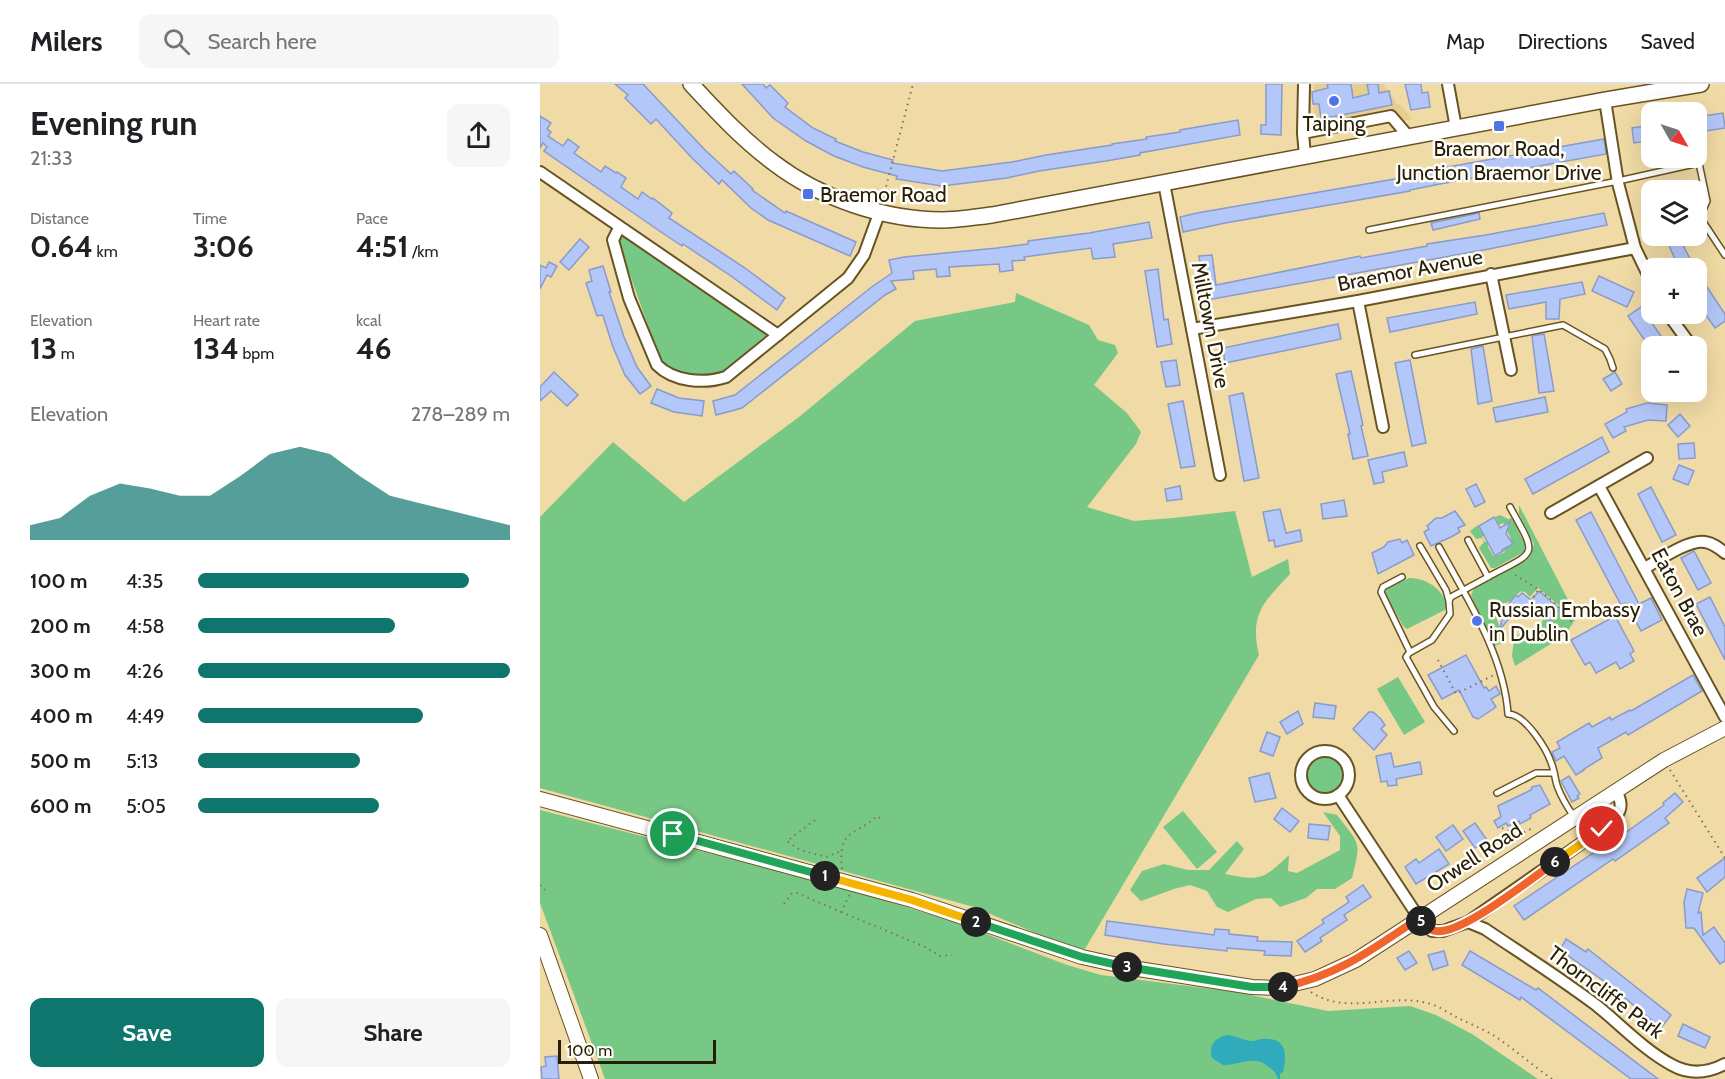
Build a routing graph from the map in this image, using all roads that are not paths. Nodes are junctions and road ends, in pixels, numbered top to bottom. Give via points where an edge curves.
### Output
1 (691, 84) edge
2 (1304, 84) edge
3 (1448, 84) edge
4 (1701, 84) edge
5 (1605, 100) junction
6 (1456, 128) junction
7 (1303, 133) junction
8 (1409, 137) junction
9 (1305, 156) junction
10 (540, 172) edge
11 (1618, 181) junction
12 (1164, 183) junction
13 (882, 204) junction
14 (619, 228) junction
15 (1369, 230) dead end
16 (1635, 248) junction
17 (1725, 255) edge
18 (1641, 260) edge
19 (1491, 274) junction
20 (1358, 301) junction
21 (1191, 329) junction
22 (778, 335) junction
23 (1504, 338) junction
24 (1415, 355) dead end
25 (1613, 368) dead end
26 (1511, 370) dead end
27 (1383, 427) dead end
28 (1647, 458) dead end
29 (1220, 475) dead end
30 (1599, 486) junction
31 (1510, 507) dead end
32 (1551, 513) dead end
33 (1468, 540) dead end
34 (1420, 546) dead end
35 (1439, 547) dead end
36 (1724, 552) edge
37 (1645, 568) junction
38 (1488, 576) junction
39 (1402, 577) dead end
40 (1463, 591) junction
41 (1449, 601) junction
42 (1410, 652) junction
43 (1725, 717) edge
44 (1725, 728) edge
45 (1454, 731) dead end
46 (1554, 773) junction
47 (1616, 791) junction
48 (1497, 793) dead end
49 (1338, 795) junction
50 (540, 799) edge
51 (1574, 818) junction
52 (1419, 918) junction
53 (1468, 922) junction
54 (540, 935) edge
55 (1725, 1064) edge
56 (591, 1079) edge

1 - 13 main road via 786,172 837,198
2 - 7 street
3 - 6 street
4 - 5 main road
5 - 6 main road
5 - 11 street
6 - 8 main road
7 - 8 street via 1391,116
7 - 9 street
8 - 9 main road
9 - 12 main road
10 - 14 street
11 - 15 lane
11 - 16 street
11 - 17 lane via 1700,163 1707,201 1700,217
12 - 13 main road via 965,219 919,218
12 - 21 street, Milltown Drive
13 - 22 street via 864,255 848,278
14 - 22 street
14 - 22 street via 613,240 629,298 657,365 664,372 710,382 726,377
16 - 18 street
16 - 19 street, Braemor Avenue
19 - 20 street, Braemor Avenue
19 - 23 street
20 - 21 street, Braemor Avenue
20 - 27 street
21 - 29 street, Milltown Drive
23 - 24 lane
23 - 25 lane via 1567,326 1605,350
23 - 26 street
28 - 30 street
30 - 32 street
30 - 37 street, Eaton Brae
31 - 38 lane via 1530,542 1530,550 1525,557
33 - 38 lane
34 - 41 lane
35 - 40 lane
36 - 37 street via 1711,543 1693,542
37 - 43 street, Eaton Brae
38 - 40 lane
39 - 42 lane via 1381,592
40 - 41 lane
40 - 46 lane via 1488,639 1507,692 1508,714 1525,722 1546,752
41 - 42 lane via 1450,614 1432,640
42 - 45 lane via 1407,661 1434,707
44 - 47 street, Orwell Road
46 - 48 lane via 1536,773
46 - 51 lane
47 - 51 street, Orwell Road
47 - 53 street via 1621,810 1602,829
49 - 49 street via 1322,799 1307,792 1300,778 1309,756 1332,751 1344,760 1348,783
49 - 52 street
50 - 52 street, Orwell Road via 912,900 1082,957 1252,987 1277,988 1335,971
51 - 52 street, Orwell Road
52 - 53 street via 1432,931
53 - 55 street, Thorncliffe Park via 1531,960 1673,1066 1703,1072
54 - 56 street

